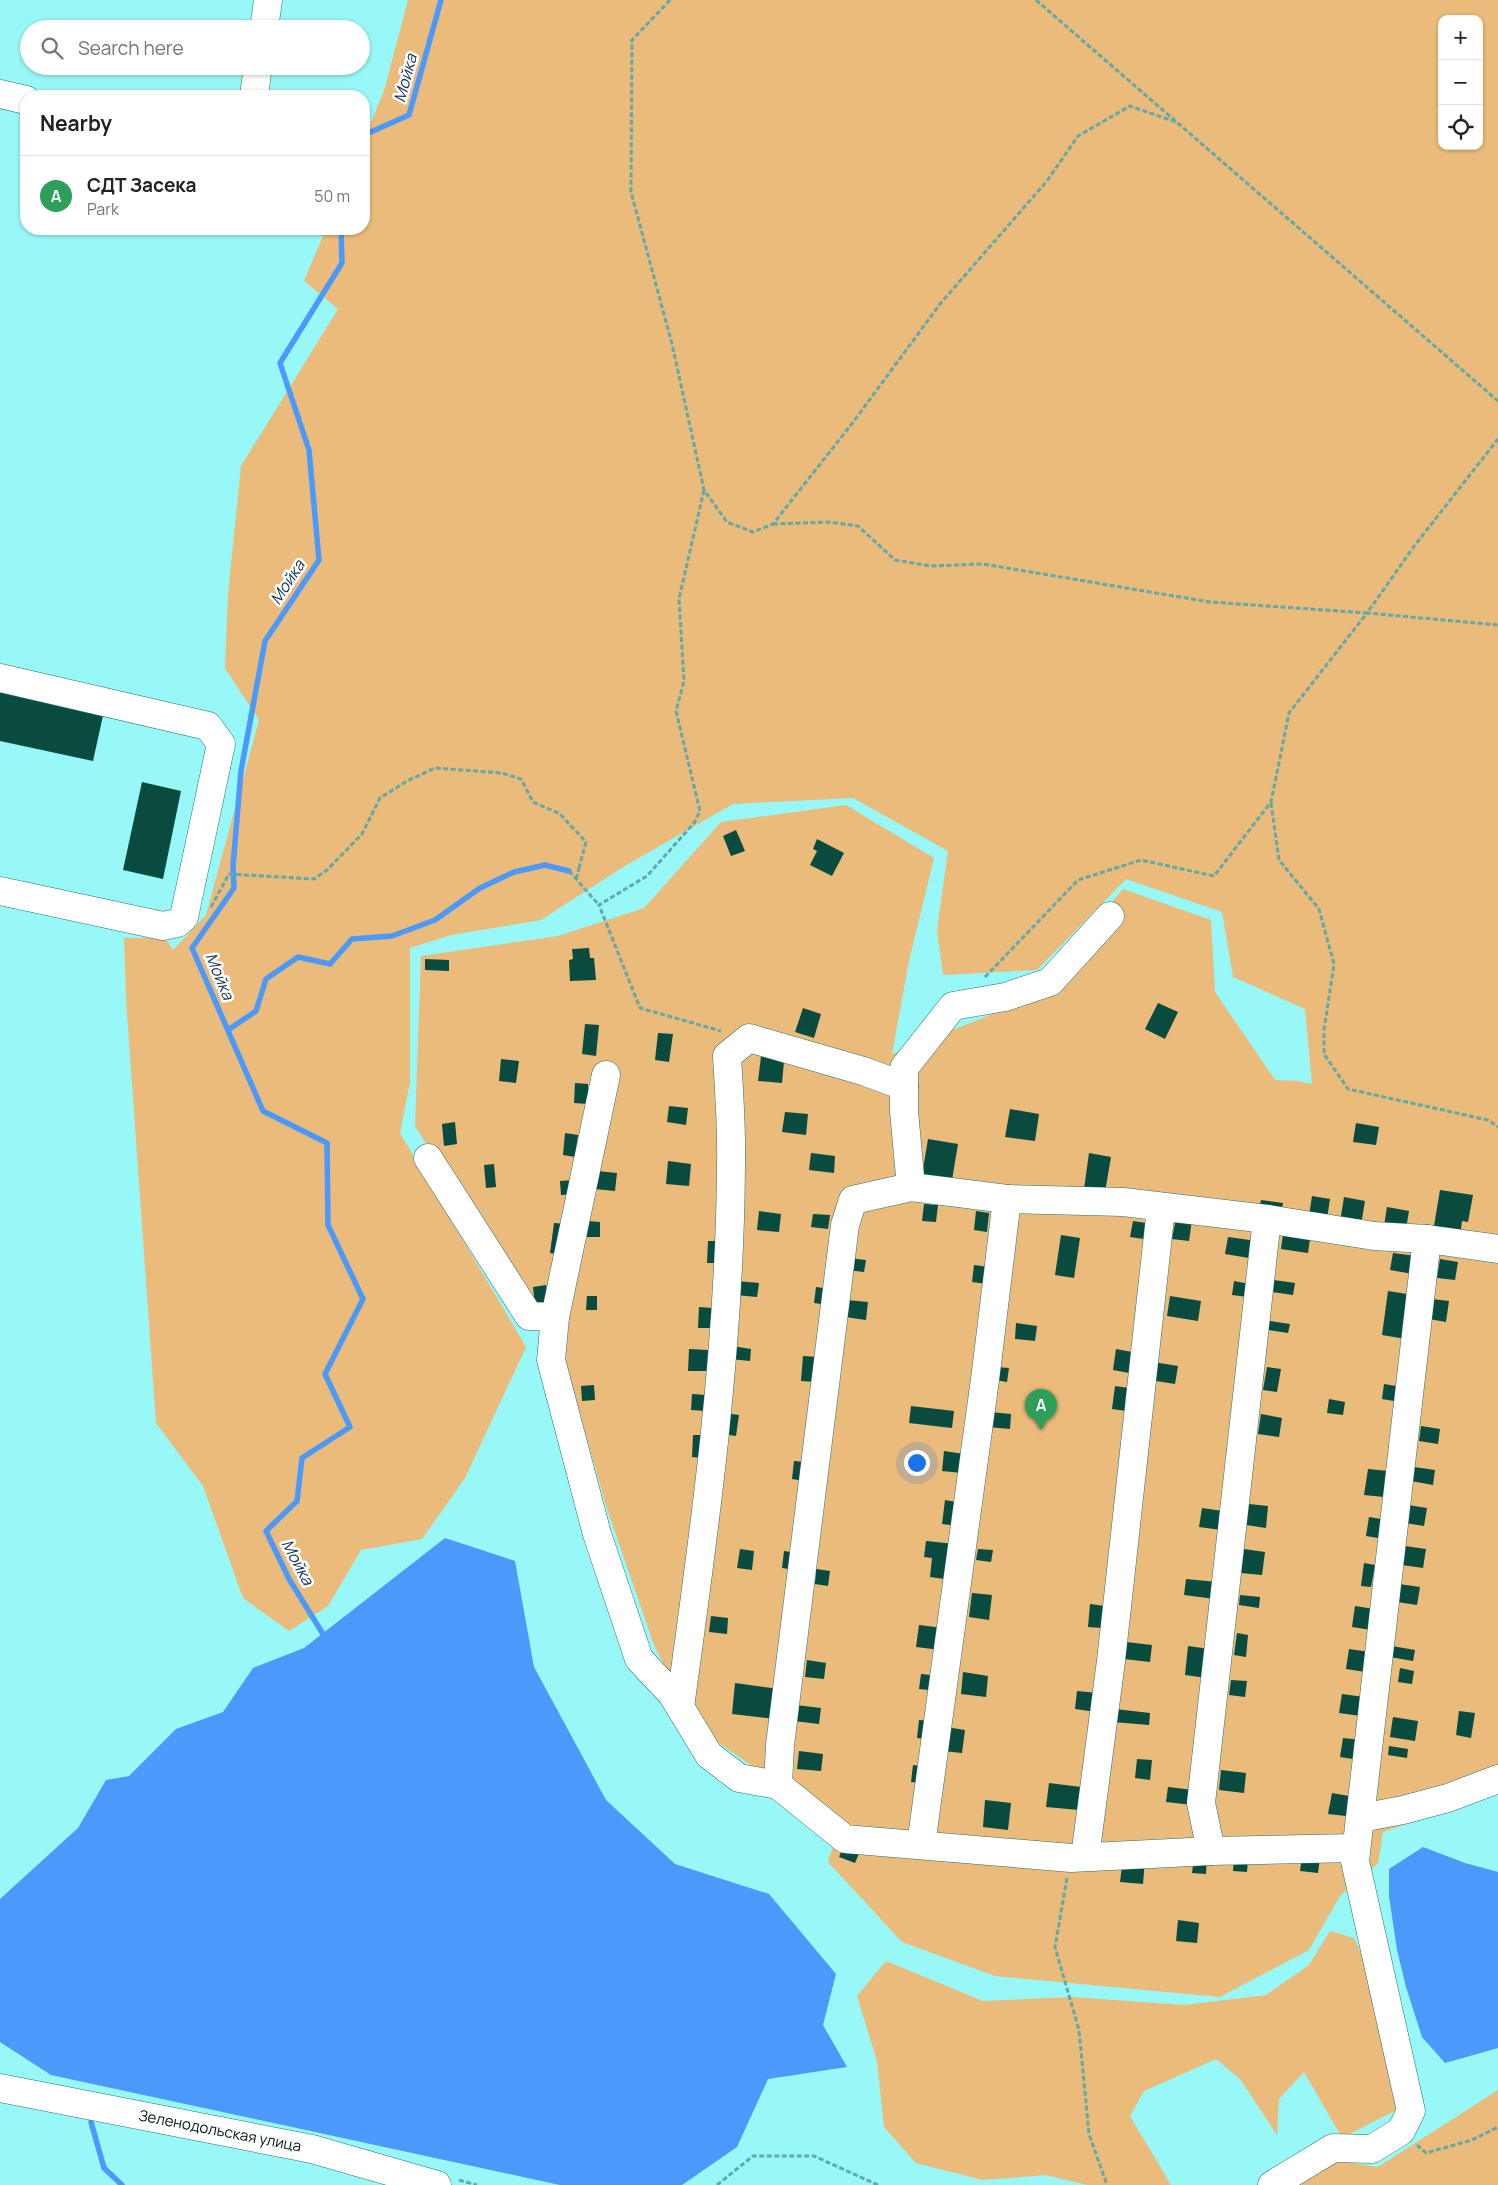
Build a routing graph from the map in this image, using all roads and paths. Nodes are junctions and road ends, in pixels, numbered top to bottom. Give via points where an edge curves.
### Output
1 (268, 0) edge
2 (670, 0) edge
3 (1036, 0) edge
4 (265, 20) edge
5 (257, 75) edge
6 (255, 90) edge
7 (0, 94) edge
8 (20, 99) edge
9 (1176, 122) junction
10 (1498, 400) edge
11 (1498, 439) edge
12 (704, 490) junction
13 (773, 524) junction
14 (1366, 613) junction
15 (1498, 625) edge
16 (0, 678) edge
17 (1271, 802) junction
18 (569, 870) dead end
19 (576, 879) dead end
20 (0, 891) edge
21 (599, 905) junction
22 (206, 915) dead end
23 (1110, 916) dead end
24 (980, 981) dead end
25 (749, 1038) junction
26 (606, 1075) dead end
27 (904, 1086) junction
28 (1498, 1127) edge
29 (428, 1158) dead end
30 (911, 1187) junction
31 (1007, 1199) junction
32 (1161, 1208) junction
33 (1267, 1219) junction
34 (1427, 1239) junction
35 (1498, 1249) edge
36 (555, 1317) junction
37 (680, 1706) junction
38 (1498, 1778) edge
39 (778, 1785) junction
40 (1361, 1818) junction
41 (922, 1844) junction
42 (1356, 1848) junction
43 (1211, 1851) junction
44 (1078, 1858) junction
45 (0, 2088) edge
46 (1498, 2127) edge
47 (1401, 2130) junction
48 (437, 2185) edge
49 (717, 2185) edge
50 (878, 2185) edge
51 (1107, 2185) edge
52 (1272, 2185) edge

1 - 4 street
2 - 12 path via 632,40 631,192 672,344
3 - 9 path
5 - 6 street
7 - 8 street
9 - 10 path
9 - 13 path via 1130,106 1078,136 1047,181 940,304
11 - 14 path
12 - 13 path via 727,522 753,532
12 - 21 path via 678,599 684,681 676,711 700,811 694,823 647,876
13 - 14 path via 829,522 858,526 896,560 931,566 983,564 1210,602
14 - 15 path
14 - 17 path via 1289,713
16 - 20 street via 208,726 221,744 184,917 177,923 163,926
17 - 24 path via 1214,876 1141,860 1078,880
17 - 28 path via 1279,860 1319,910 1334,964 1324,1030 1324,1054 1341,1080 1348,1089 1488,1120
18 - 21 path
19 - 22 path, bridge via 586,842 560,814 533,802 521,779 502,773 435,768 380,798 362,834 314,879 228,874
21 - 25 path via 640,1008
23 - 27 street via 1050,982 1005,997 953,1006 904,1068
25 - 27 street
25 - 37 street via 727,1056 731,1164 727,1278 709,1495
26 - 36 street
27 - 30 street
29 - 36 street via 529,1316
30 - 31 street
30 - 39 street via 853,1200 845,1225 780,1745
31 - 32 street via 1123,1202
31 - 41 street
32 - 33 street
32 - 44 street via 1111,1661
33 - 34 street via 1374,1236
33 - 43 street via 1201,1803
34 - 35 street
34 - 40 street
36 - 37 street via 551,1360 597,1534 639,1659
37 - 39 street via 709,1755 739,1778
38 - 40 street via 1448,1798
39 - 41 street via 845,1839
40 - 42 street
41 - 44 street
42 - 43 street
42 - 47 street via 1355,1861 1411,2111
43 - 44 street
44 - 51 path via 1055,1947 1079,2030 1089,2134
45 - 48 street, Зеленодольская улица via 312,2149
46 - 47 path via 1472,2140 1426,2153
47 - 52 street via 1372,2150 1333,2148
49 - 50 path via 753,2156 814,2156

